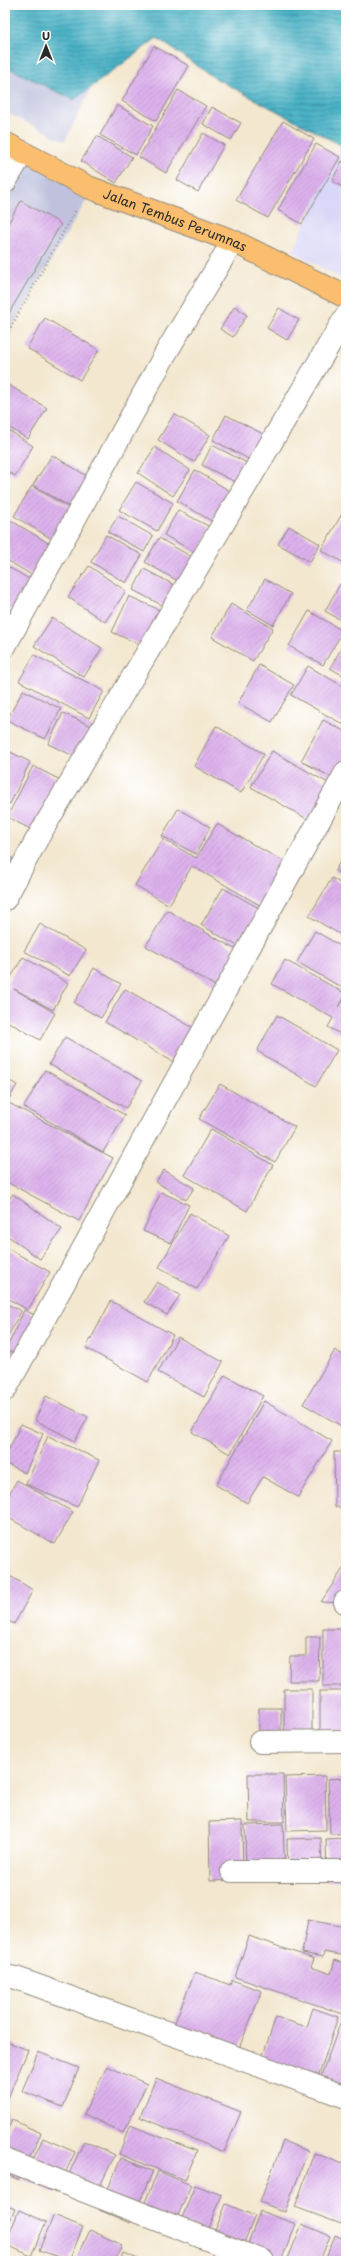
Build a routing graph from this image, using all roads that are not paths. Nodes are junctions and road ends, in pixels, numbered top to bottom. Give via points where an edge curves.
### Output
1 (14, 148) edge
2 (5, 182) edge
3 (233, 241) junction
4 (346, 298) edge
5 (346, 316) edge
6 (5, 646) edge
7 (346, 772) edge
8 (5, 899) edge
9 (5, 1390) edge
10 (346, 1741) edge
11 (260, 1742) dead end
12 (232, 1871) dead end
13 (346, 1871) edge
14 (5, 1976) edge
15 (346, 2097) edge
16 (5, 2160) edge
17 (263, 2261) edge

1 - 2 street
1 - 3 main road, Jalan Tembus Perumnas via 88,187
3 - 4 main road, Jalan Tembus Perumnas
3 - 6 street via 167,351
5 - 8 street via 37,839
7 - 9 street
10 - 11 street
12 - 13 street
14 - 15 street
16 - 17 street

